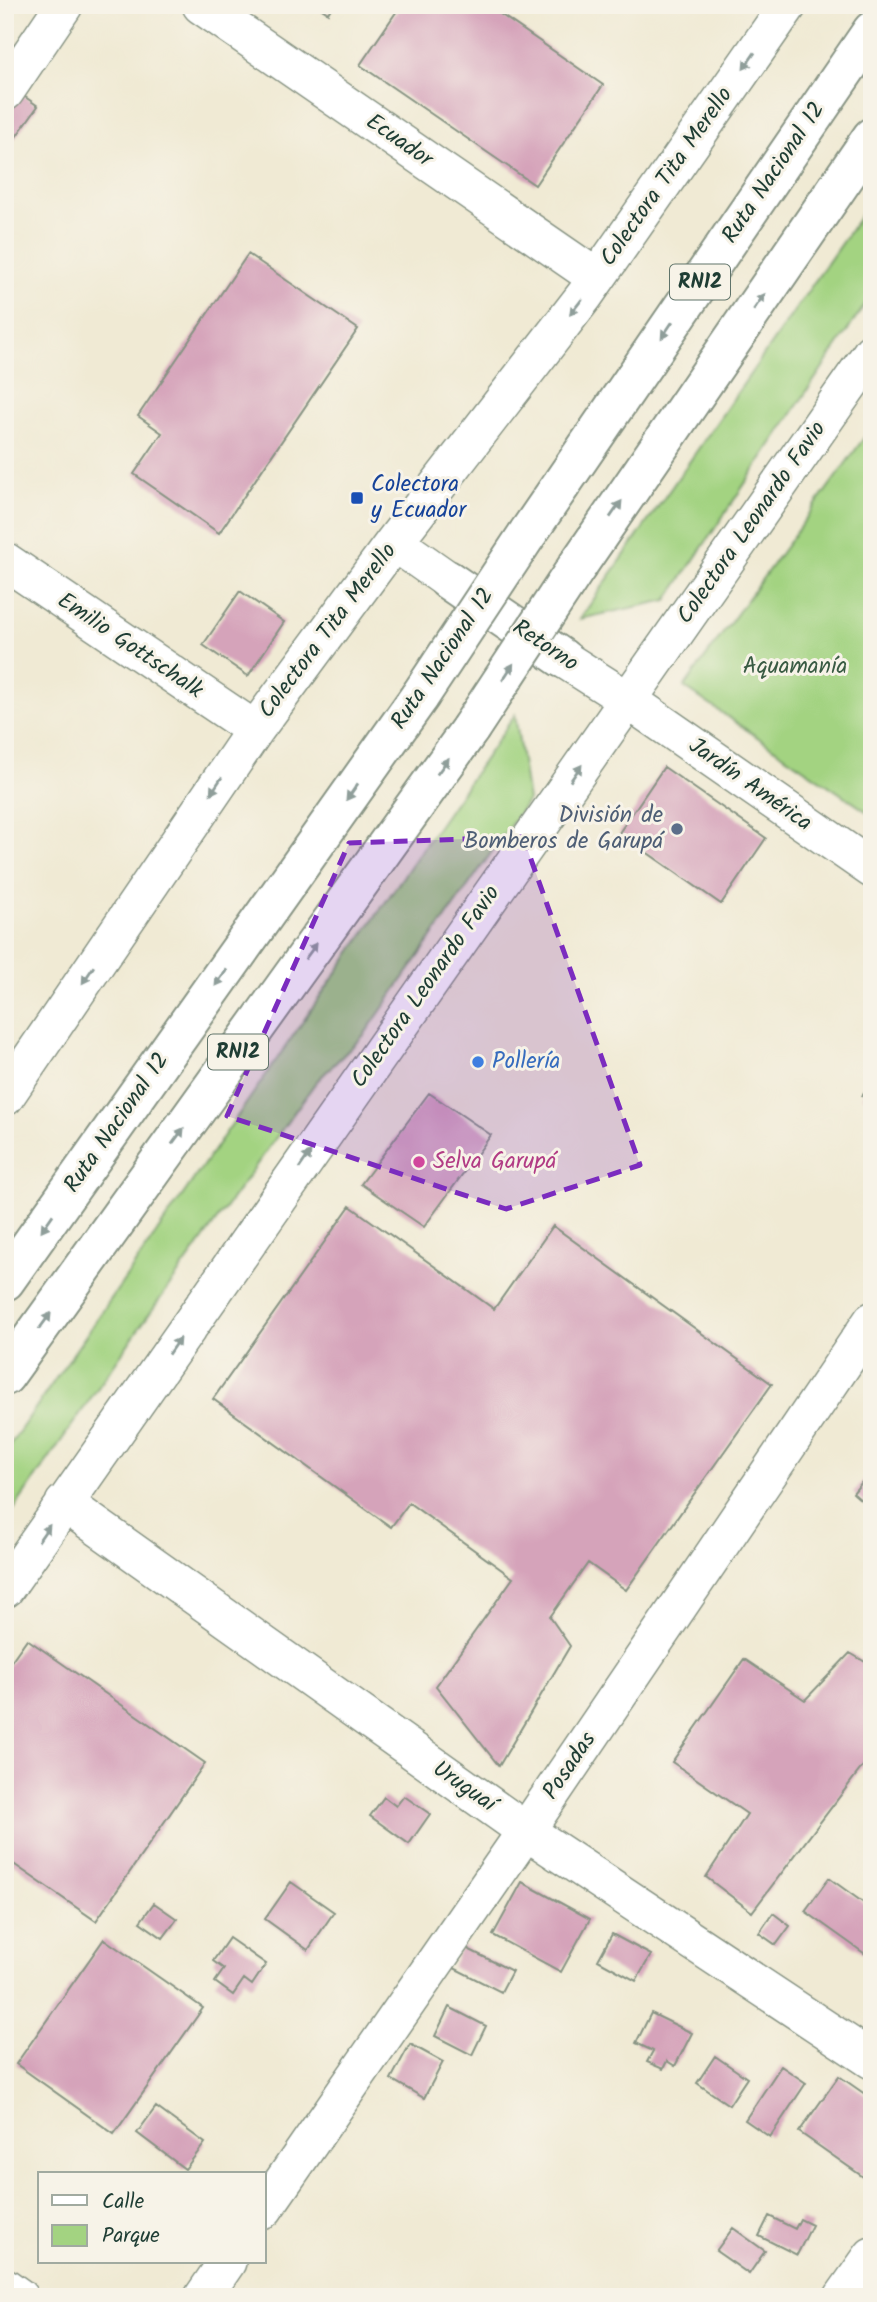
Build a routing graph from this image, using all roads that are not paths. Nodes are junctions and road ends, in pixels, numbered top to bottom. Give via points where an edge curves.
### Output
1 (64, 5) edge
2 (201, 5) edge
3 (788, 5) edge
4 (872, 31) edge
5 (5, 92) edge
6 (872, 137) edge
7 (597, 278) junction
8 (872, 352) edge
9 (394, 542) junction
10 (5, 561) edge
11 (448, 580) joint
12 (562, 658) joint
13 (628, 700) junction
14 (255, 730) junction
15 (872, 869) edge
16 (5, 1097) edge
17 (5, 1281) edge
18 (872, 1321) edge
19 (5, 1376) edge
20 (64, 1503) junction
21 (5, 1589) edge
22 (526, 1831) junction
23 (872, 2060) edge
24 (266, 2206) edge
25 (872, 2256) edge
26 (227, 2264) edge
27 (5, 2287) edge
28 (19, 2297) edge
29 (203, 2297) edge
30 (843, 2297) edge

1 - 5 street
2 - 7 street, Ecuador
3 -> 7 street, Colectora Tita Merello
4 -> 17 main road, Ruta Nacional 12 / RN12, bridge via 420,696
19 -> 6 main road, RN12, bridge via 470,729
7 -> 9 street, Colectora Tita Merello
8 - 13 street, Colectora Leonardo Favio
9 - 11 street, Retorno
9 - 14 street, Colectora Tita Merello
10 - 14 street, Emilio Gottschalk
11 - 12 main road, Retorno
12 - 13 street, Retorno
13 - 15 street, Jardín América
20 -> 13 street, Colectora Leonardo Favio
14 -> 16 street, Colectora Tita Merello
18 - 22 street, Posadas
21 -> 20 street, Colectora Leonardo Favio
20 - 22 street, Uruguaí
22 - 23 street, Uruguaí
22 - 24 street, Posadas
25 - 30 street
26 - 29 street
27 - 28 street

